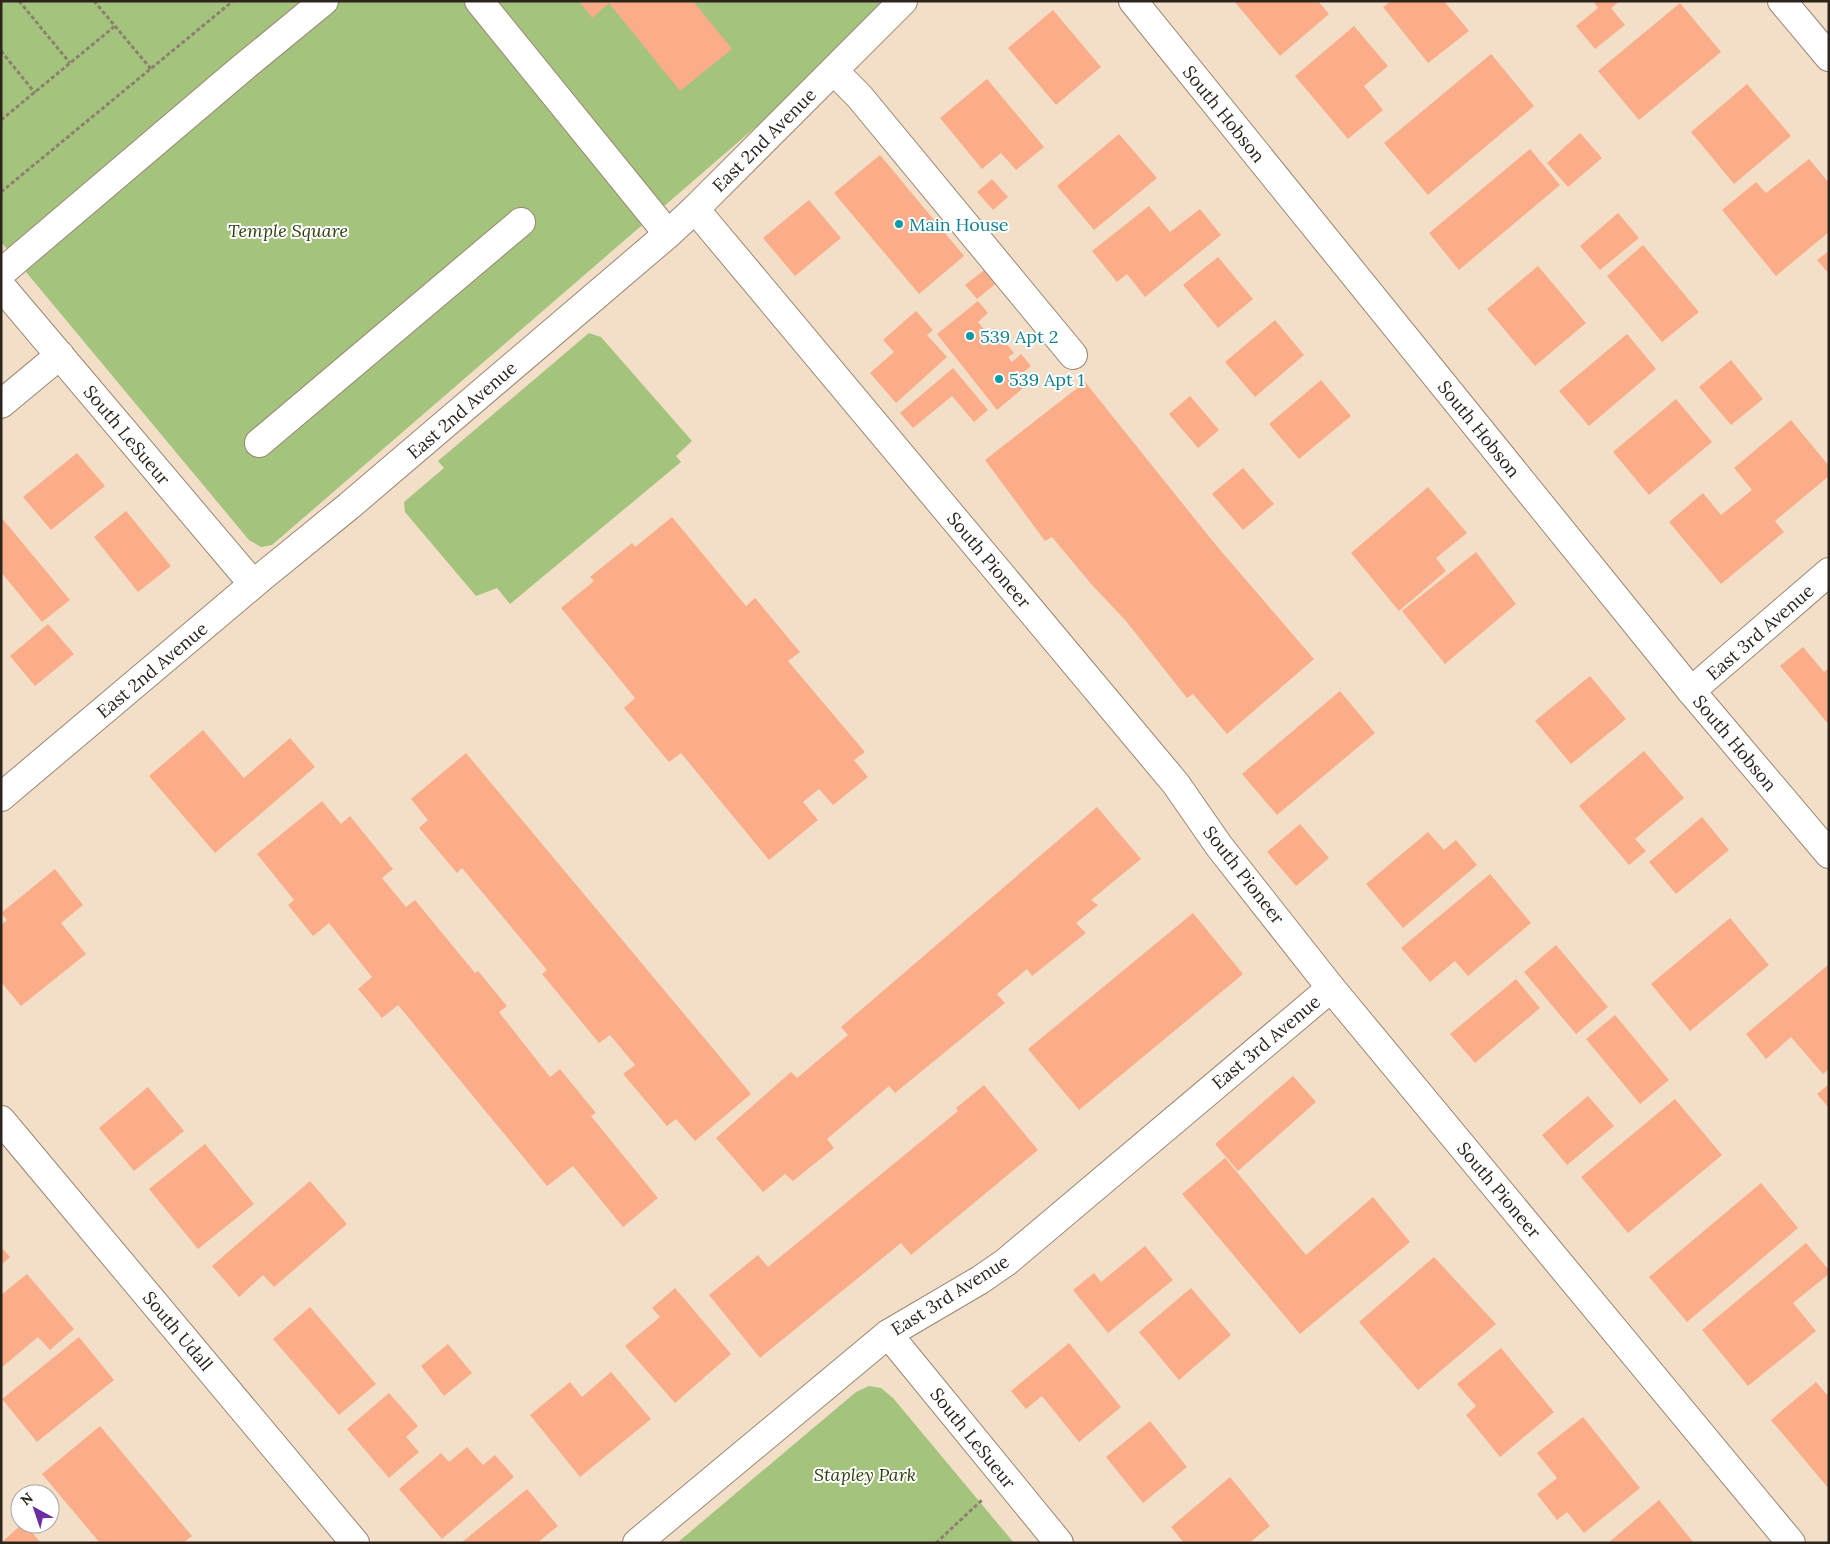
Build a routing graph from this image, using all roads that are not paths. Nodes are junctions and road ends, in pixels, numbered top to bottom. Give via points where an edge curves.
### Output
1 (324, 1) edge
2 (479, 1) edge
3 (903, 1) edge
4 (1133, 1) edge
5 (1782, 1) edge
6 (1829, 57) edge
7 (834, 71) junction
8 (696, 209) junction
9 (520, 222) dead end
10 (668, 234) junction
11 (1, 273) edge
12 (1, 286) edge
13 (60, 355) junction
14 (1073, 355) dead end
15 (1, 404) edge
16 (259, 443) dead end
17 (1829, 572) edge
18 (253, 584) junction
19 (1691, 692) junction
20 (1, 797) edge
21 (1828, 853) edge
22 (1331, 988) junction
23 (1, 1120) edge
24 (888, 1334) junction
25 (355, 1543) edge
26 (637, 1543) edge
27 (1059, 1543) edge
28 (1791, 1543) edge

1 - 11 street
2 - 10 street
3 - 7 street, East 2nd Avenue
4 - 19 street, South Hobson
5 - 6 street
7 - 8 street, East 2nd Avenue
7 - 14 street via 859,96
8 - 10 street, East 2nd Avenue
8 - 22 street, South Pioneer via 1176,784 1219,846
9 - 16 street
10 - 18 street, East 2nd Avenue
12 - 13 street, South LeSueur
13 - 15 street
13 - 18 street, South LeSueur
17 - 19 street, East 3rd Avenue
18 - 20 street, East 2nd Avenue
19 - 21 street, South Hobson
22 - 24 street, East 3rd Avenue via 1006,1262
22 - 28 street, South Pioneer
23 - 25 street, South Udall
24 - 26 street, East 3rd Avenue
24 - 27 street, South LeSueur

